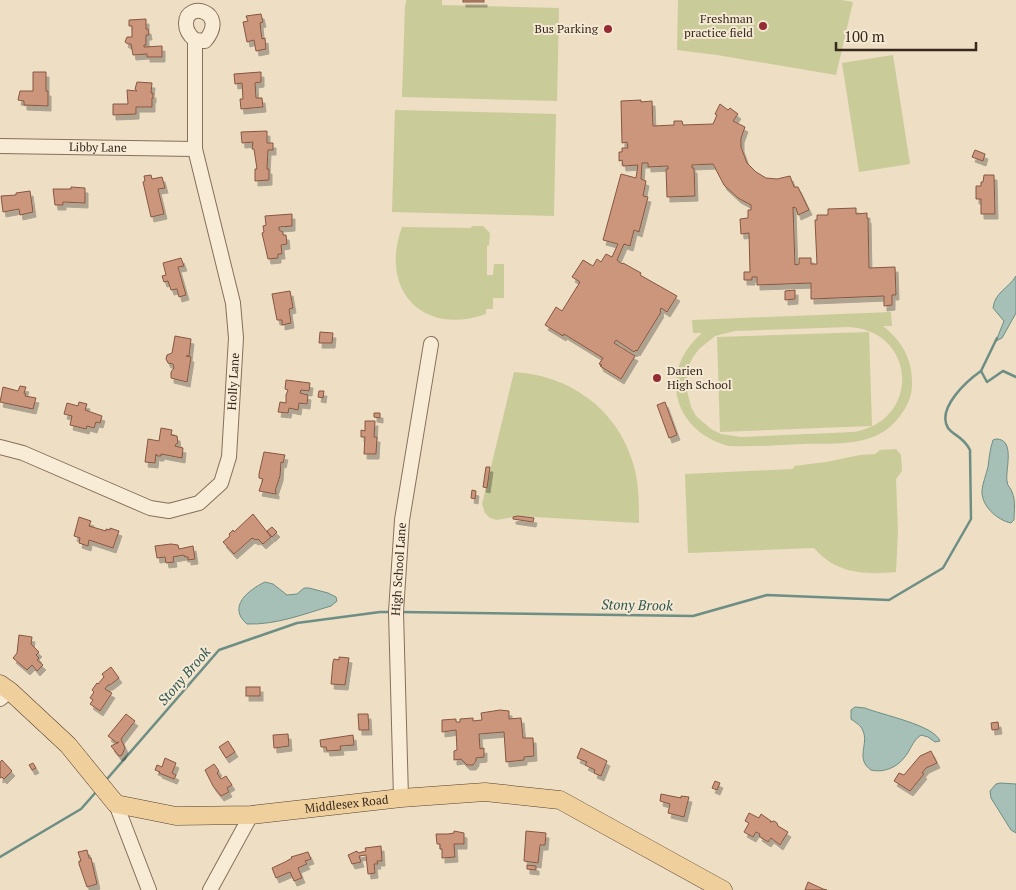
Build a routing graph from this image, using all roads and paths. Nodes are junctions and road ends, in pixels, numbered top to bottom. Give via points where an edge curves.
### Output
1 (203, 4) edge
2 (195, 40) junction
3 (0, 146) edge
4 (194, 149) junction
5 (431, 344) dead end
6 (0, 447) edge
7 (3, 691) edge
8 (401, 798) junction
9 (116, 804) junction
10 (251, 814) junction
11 (149, 890) edge
12 (210, 890) edge
13 (723, 890) edge

1 - 2 street, Holly Lane via 190,10 186,20 188,33
1 - 2 street, Holly Lane via 213,20 212,31 205,41
2 - 4 street, Holly Lane
3 - 4 street, Libby Lane
4 - 6 street, Holly Lane via 233,303 236,338 229,457 221,483 199,503 169,511 150,508 23,453
5 - 8 street, High School Lane via 402,520 396,626
7 - 9 main road via 68,745
8 - 10 main road, Middlesex Road
8 - 13 main road, Middlesex Road via 485,792 560,800
9 - 10 main road, Middlesex Road via 176,816
9 - 11 street
10 - 12 street

